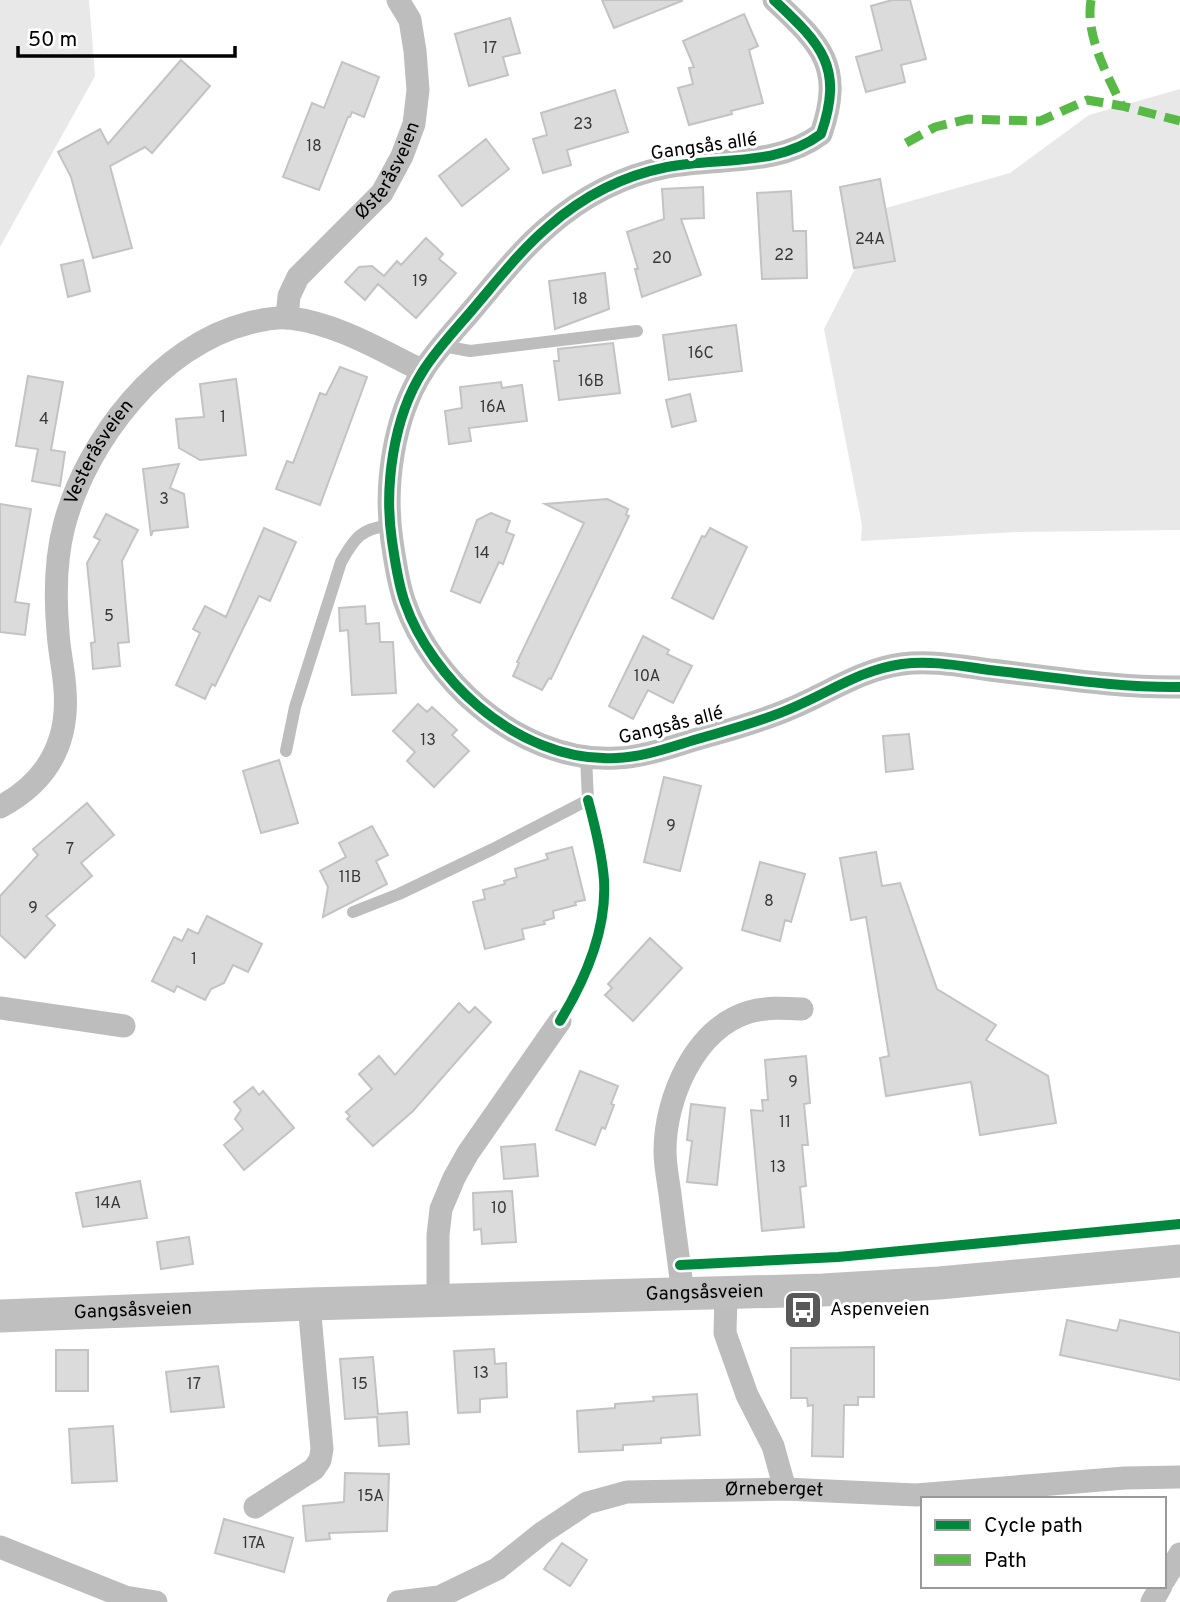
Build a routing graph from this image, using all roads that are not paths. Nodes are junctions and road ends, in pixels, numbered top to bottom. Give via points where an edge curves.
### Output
1 (398, 0) edge
2 (774, 0) edge
3 (287, 317) junction
4 (638, 331) dead end
5 (443, 346) junction
6 (423, 371) junction
7 (390, 525) junction
8 (1180, 687) edge
9 (286, 751) dead end
10 (586, 757) junction
11 (0, 807) edge
12 (352, 912) dead end
13 (0, 1008) edge
14 (802, 1009) dead end
15 (559, 1021) dead end
16 (124, 1026) dead end
17 (1180, 1261) edge
18 (726, 1294) junction
19 (683, 1295) junction
20 (438, 1301) junction
21 (309, 1304) junction
22 (0, 1316) edge
23 (1180, 1477) edge
24 (785, 1489) junction
25 (255, 1507) dead end
26 (0, 1547) edge
27 (1180, 1554) edge
28 (1166, 1577) edge
29 (156, 1602) edge
30 (398, 1602) edge

1 - 3 street, Østeråsveien via 410,20 415,51 418,90 414,124 382,193 298,277 289,296
2 - 5 street, Gangsås allé via 815,41 825,58 831,90 821,134 794,150 772,155 669,166 634,176 576,203 511,264
3 - 6 street, Vesteråsveien via 350,334
3 - 11 street, Vesteråsveien via 236,326 175,359 148,381 95,453 64,527 56,573 66,692 57,752 41,776
4 - 5 lane via 470,351
5 - 6 street, Gangsås allé
6 - 7 street, Gangsås allé via 396,444
7 - 9 lane via 369,528 351,544 341,562 295,707
7 - 10 street, Gangsås allé via 404,603 442,669 497,722 530,741
8 - 10 street, Gangsås allé via 936,663 904,664 848,679 758,721 644,755
10 - 12 lane via 588,800 399,894
13 - 16 street
14 - 19 street via 772,1007 724,1023 700,1047 680,1080 668,1114 665,1152
15 - 20 street via 454,1178 441,1209
17 - 18 street, Gangsåsveien via 939,1283
18 - 19 street, Gangsåsveien
18 - 24 street via 725,1333 747,1395 773,1446
19 - 20 street, Gangsåsveien
20 - 21 street, Gangsåsveien
21 - 22 street, Gangsåsveien
21 - 25 street via 320,1461 310,1473
23 - 24 street, Ørneberget via 916,1494
24 - 30 street, Ørneberget via 627,1492 587,1503 497,1569 439,1597
26 - 29 street via 125,1597
27 - 28 street

